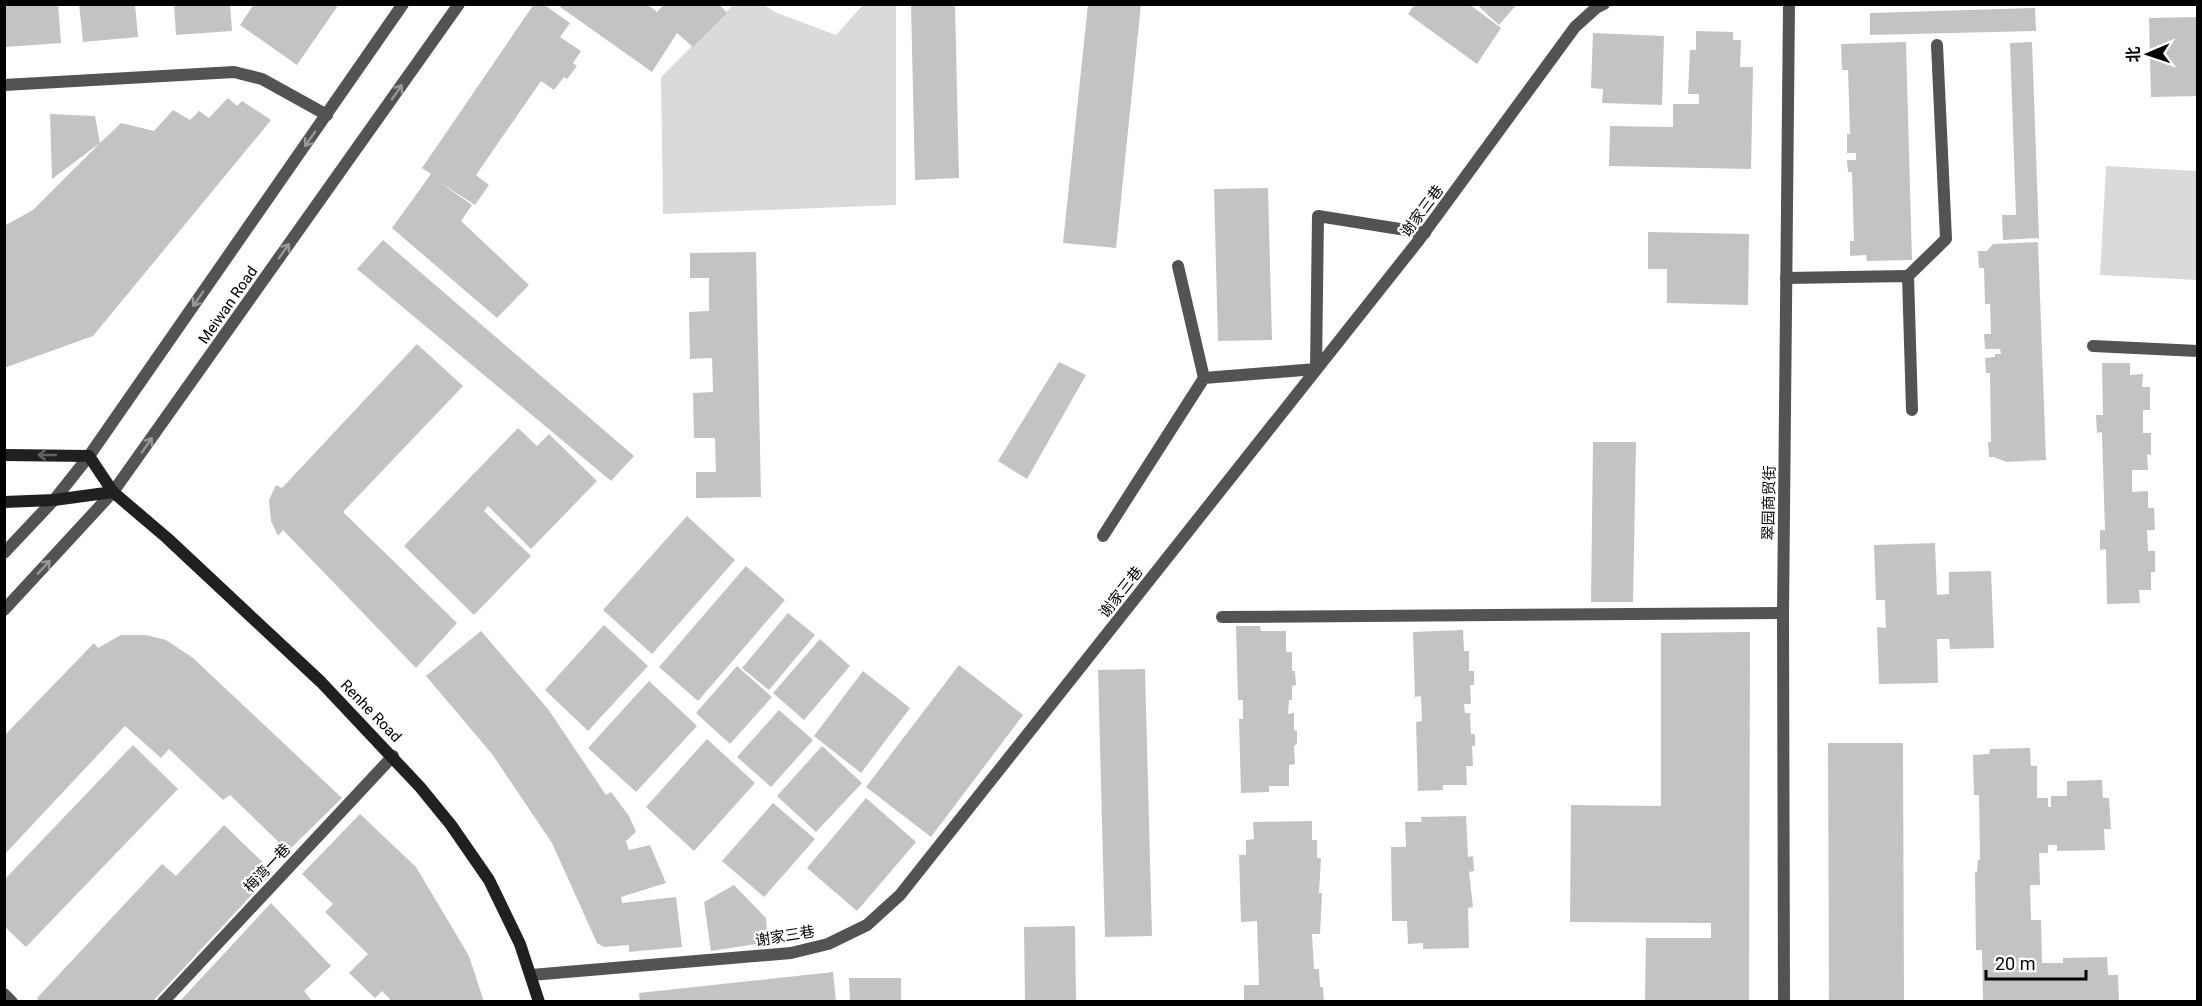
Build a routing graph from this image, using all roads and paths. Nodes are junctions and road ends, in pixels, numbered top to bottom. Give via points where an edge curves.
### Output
1 (403, 4) edge
2 (459, 4) edge
3 (1604, 4) edge
4 (1789, 4) edge
5 (1937, 45) dead end
6 (4, 85) edge
7 (327, 115) junction
8 (1425, 233) junction
9 (1178, 266) dead end
10 (1908, 276) junction
11 (1786, 278) junction
12 (2093, 346) dead end
13 (2198, 351) edge
14 (1316, 369) junction
15 (1204, 378) junction
16 (1912, 410) dead end
17 (4, 455) edge
18 (89, 456) junction
19 (113, 492) junction
20 (54, 500) junction
21 (4, 502) edge
22 (1103, 536) dead end
23 (4, 553) edge
24 (4, 610) edge
25 (1783, 613) junction
26 (1222, 617) dead end
27 (393, 756) junction
28 (531, 975) junction
29 (4, 994) edge
30 (12, 1002) edge
31 (163, 1002) edge
32 (540, 1002) edge
33 (1784, 1002) edge

1 - 7 street, Meiwan Road
19 -> 2 street, Meiwan Road
3 - 8 street, 谢家三巷 via 1575,27
4 - 11 street, 翠园商贸街
5 - 10 street via 1946,239
6 - 7 street via 234,72 262,79
7 -> 18 street, Meiwan Road
8 - 14 street, 谢家三巷
8 - 14 street via 1318,216
9 - 15 street
10 - 11 street
10 - 16 street
11 - 25 street, 翠园商贸街
12 - 13 street
14 - 15 street
14 - 28 street, 谢家三巷 via 900,895 867,925 828,945 791,953
15 - 22 street
18 -> 17 main road
18 - 19 main road, Renhe Road
18 - 20 street, Meiwan Road
19 - 20 main road
24 -> 19 street, Meiwan Road
19 - 27 main road, Renhe Road via 321,682
20 - 21 main road
20 - 23 street, Meiwan Road
25 - 26 street
25 - 33 street, 翠园商贸街
27 - 28 main road, Renhe Road via 451,825 489,880
27 - 31 street, 梅湾一巷
28 - 32 main road, Renhe Road
29 - 30 street

